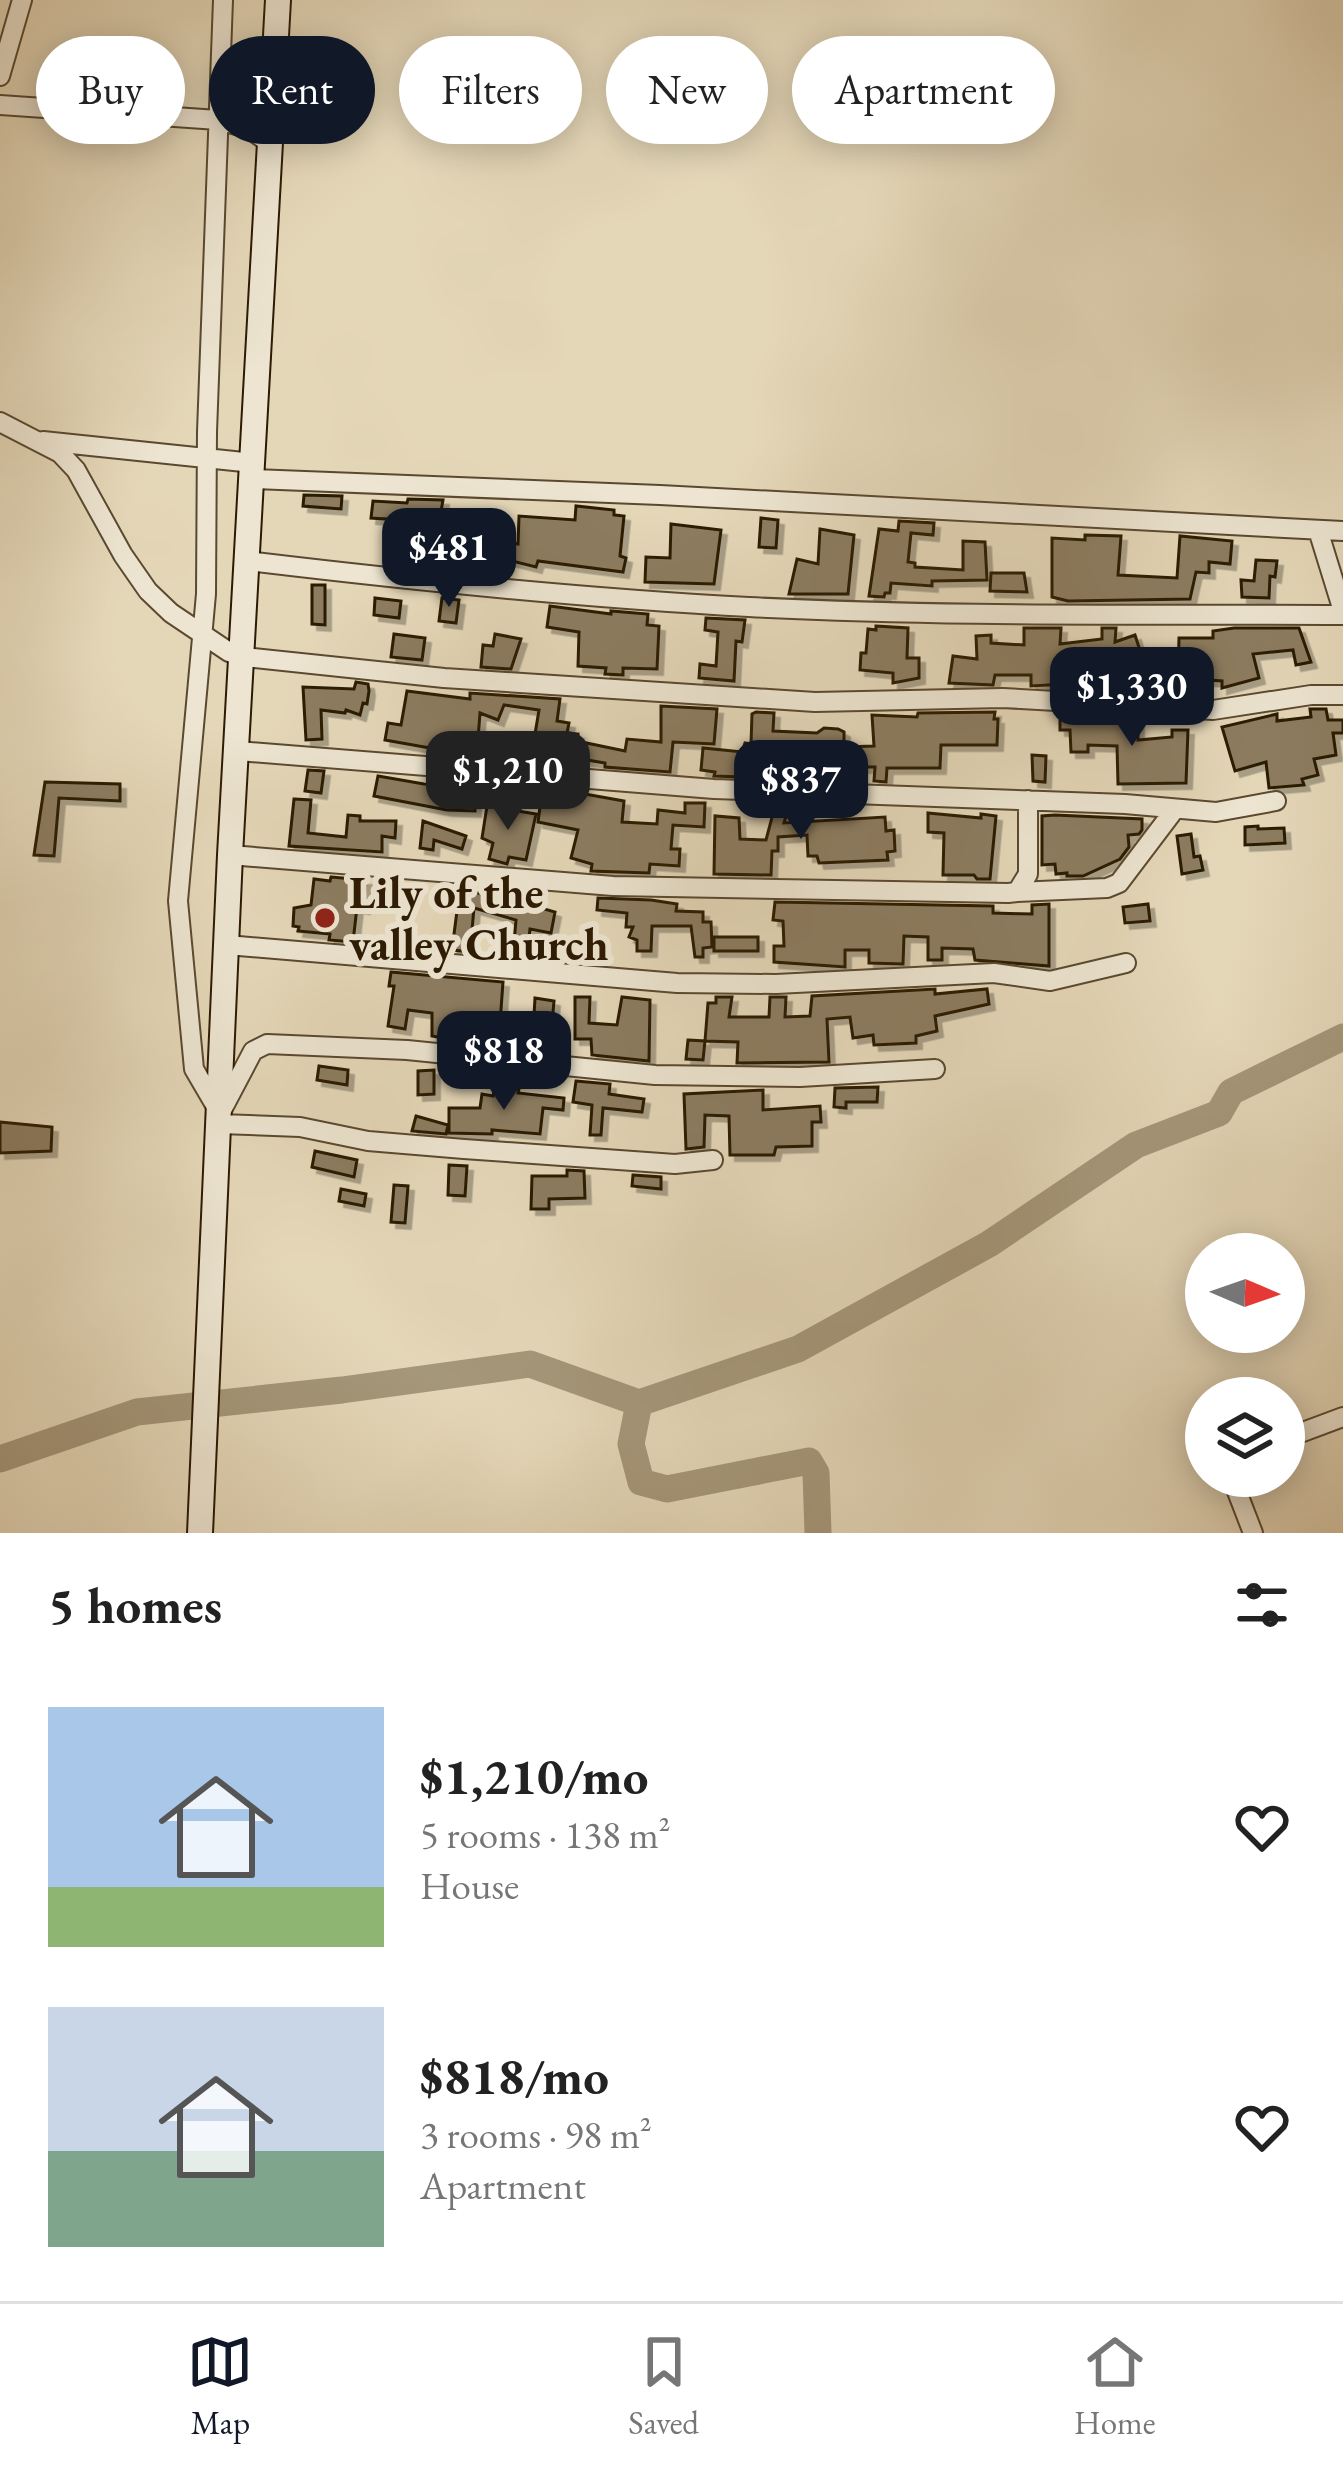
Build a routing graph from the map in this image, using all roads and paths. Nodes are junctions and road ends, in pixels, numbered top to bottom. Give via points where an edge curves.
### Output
1 (22, 0) edge
2 (223, 0) edge
3 (278, 0) edge
4 (221, 36) edge
5 (0, 76) edge
6 (0, 105) edge
7 (209, 118) edge
8 (217, 144) edge
9 (271, 145) joint
10 (0, 422) edge
11 (40, 441) junction
12 (209, 457) junction
13 (253, 471) junction
14 (1318, 530) junction
15 (1343, 531) edge
16 (248, 561) junction
17 (1343, 613) edge
18 (201, 631) junction
19 (244, 657) junction
20 (1343, 695) edge
21 (238, 751) junction
22 (1028, 800) junction
23 (1276, 801) dead end
24 (1175, 809) junction
25 (230, 855) junction
26 (1017, 892) junction
27 (227, 945) junction
28 (1126, 963) dead end
29 (935, 1069) dead end
30 (220, 1119) junction
31 (713, 1160) dead end
32 (1343, 1417) edge
33 (1305, 1431) edge
34 (1239, 1497) edge
35 (200, 1533) edge
36 (1253, 1533) edge

1 - 5 street
2 - 4 street
3 - 9 main road
6 - 7 street
8 - 12 street
9 - 13 main road
10 - 11 street
11 - 12 street
11 - 18 street via 76,470 148,591
12 - 13 street
12 - 18 street
13 - 14 street
13 - 16 main road
14 - 15 street
14 - 17 street
16 - 17 street via 749,607
16 - 19 main road
18 - 19 street
18 - 30 street via 178,901 194,1069
19 - 20 street via 815,702 1004,698 1213,710
19 - 21 main road
21 - 22 street via 615,784
21 - 25 main road
22 - 24 street
22 - 26 street via 1028,874
23 - 24 street via 1216,812
24 - 26 street via 1119,883
25 - 26 street via 613,886
25 - 27 main road
27 - 28 street via 677,983 994,973 1050,981
27 - 30 main road
29 - 30 street via 662,1075 267,1044 253,1051
30 - 31 street via 488,1151
30 - 35 main road
32 - 33 street
34 - 36 street

